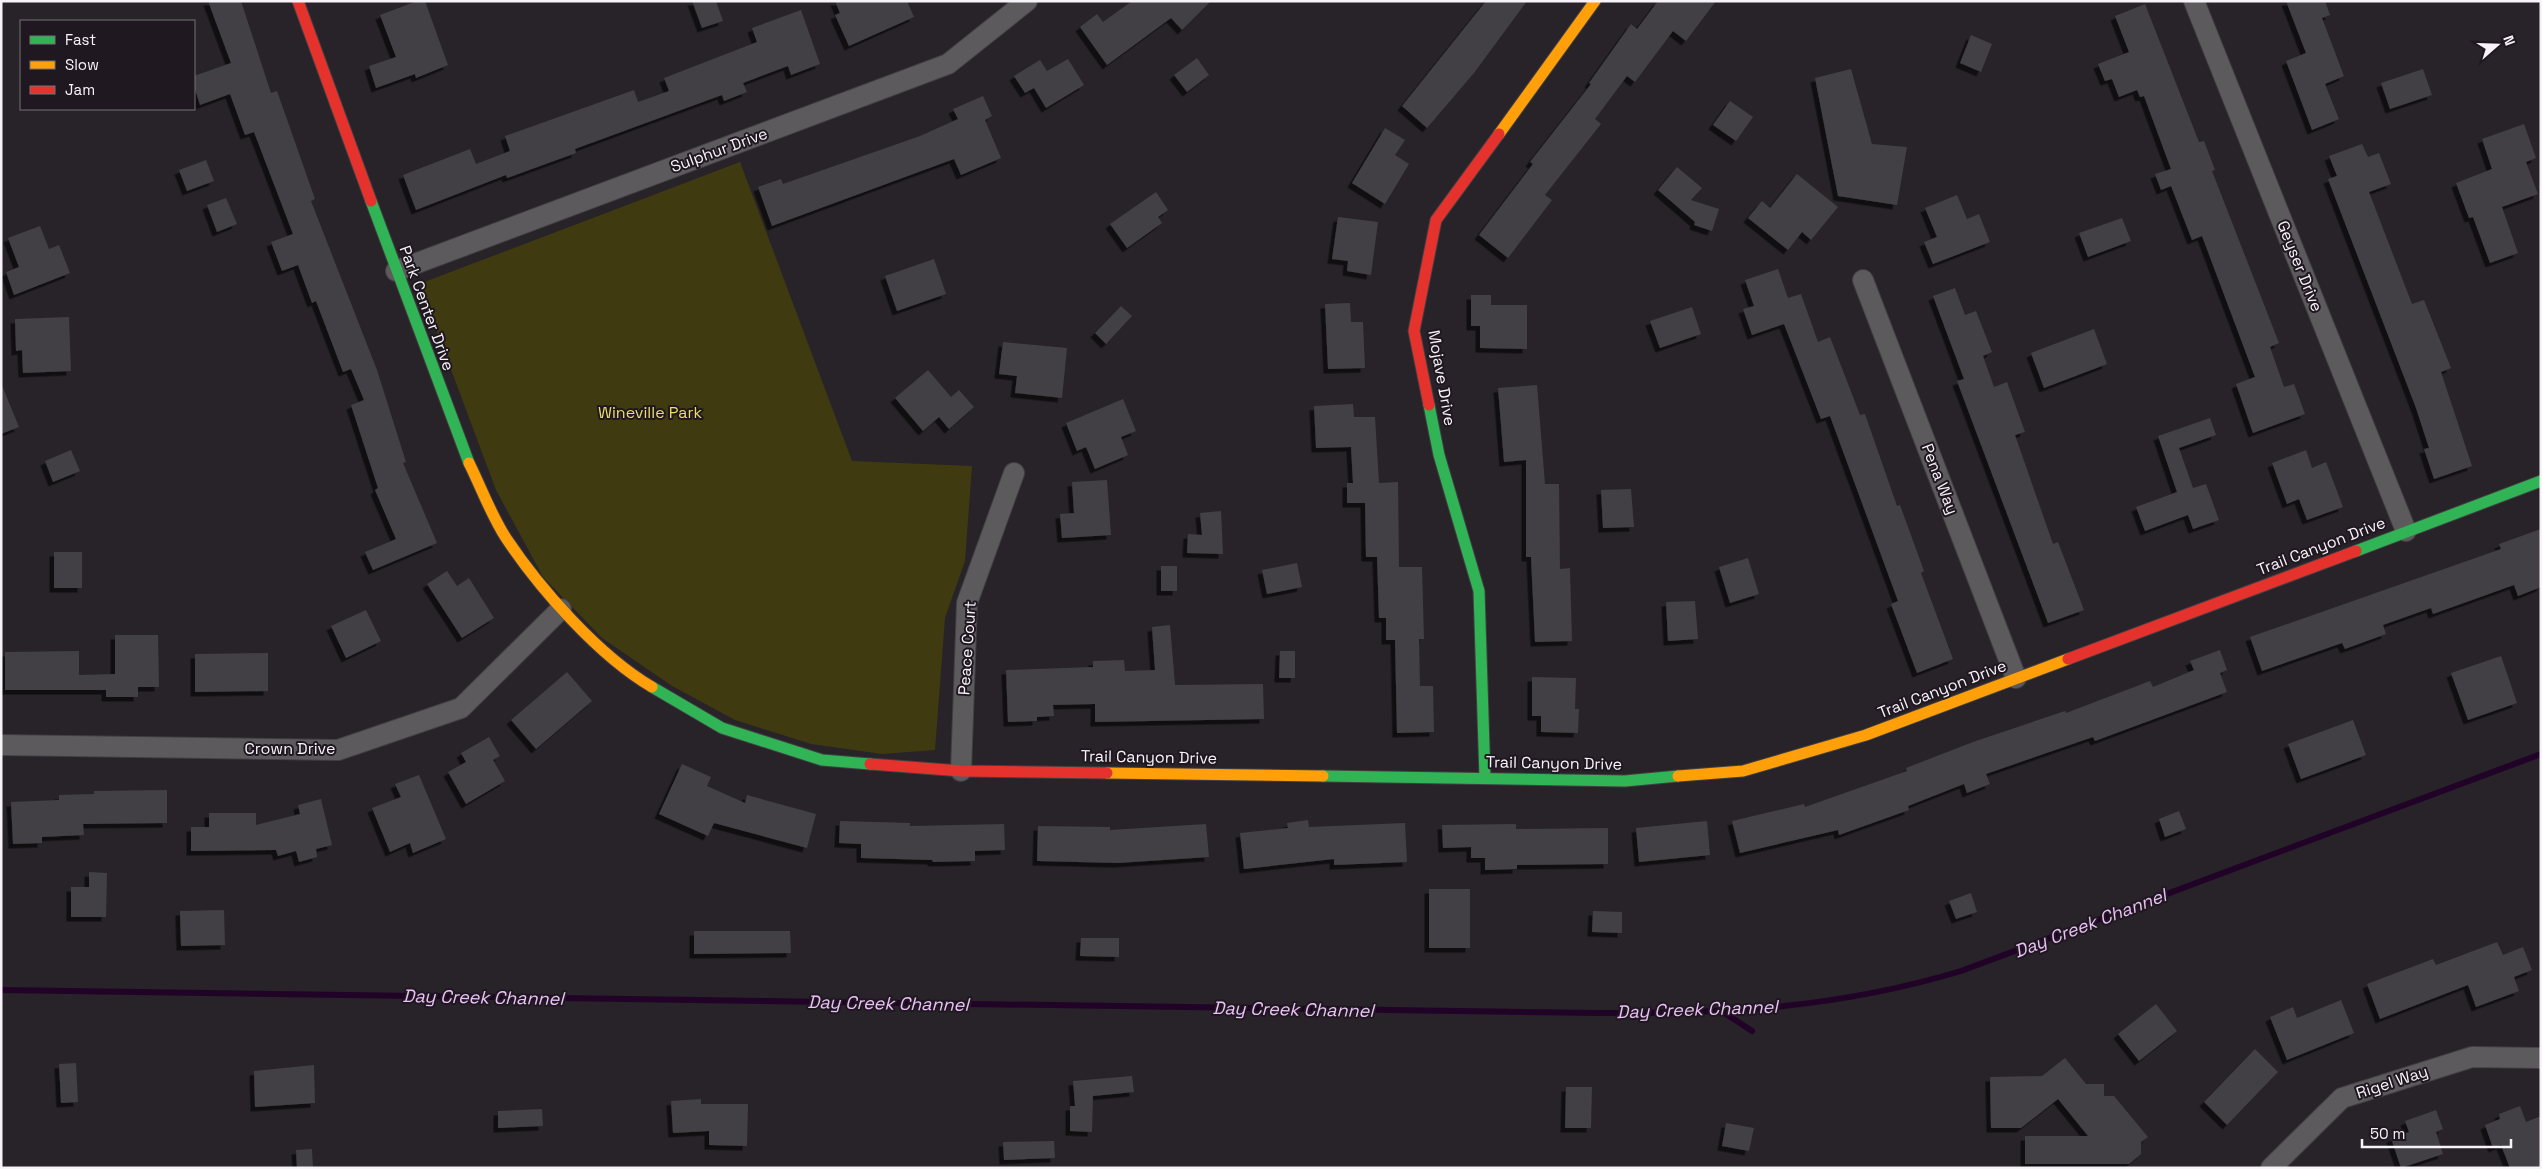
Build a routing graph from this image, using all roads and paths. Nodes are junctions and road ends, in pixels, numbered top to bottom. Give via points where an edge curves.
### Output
1 (298, 1) edge
2 (1027, 1) edge
3 (1595, 1) edge
4 (2194, 1) edge
5 (396, 271) junction
6 (1864, 280) dead end
7 (1014, 473) dead end
8 (2541, 481) edge
9 (2406, 532) junction
10 (561, 609) junction
11 (2016, 678) junction
12 (1, 745) edge
13 (961, 770) junction
14 (1484, 778) junction
15 (2541, 1058) edge
16 (2271, 1168) edge

1 - 5 street, Park Center Drive
2 - 5 street, Sulphur Drive via 948,64
3 - 14 street, Mojave Drive via 1436,220 1414,331 1440,455 1479,591
4 - 9 street, Geyser Drive
5 - 10 street, Park Center Drive via 466,458 506,538
6 - 11 street, Pena Way
7 - 13 street, Peace Court via 967,603
8 - 9 street, Trail Canyon Drive
9 - 11 street, Trail Canyon Drive
10 - 12 street, Crown Drive via 461,708 338,750
10 - 13 street, Trail Canyon Drive via 632,676 722,728 822,760
11 - 14 street, Trail Canyon Drive via 1866,735 1743,771 1625,781
13 - 14 street, Trail Canyon Drive
15 - 16 street, Rigel Way via 2472,1057 2342,1098

